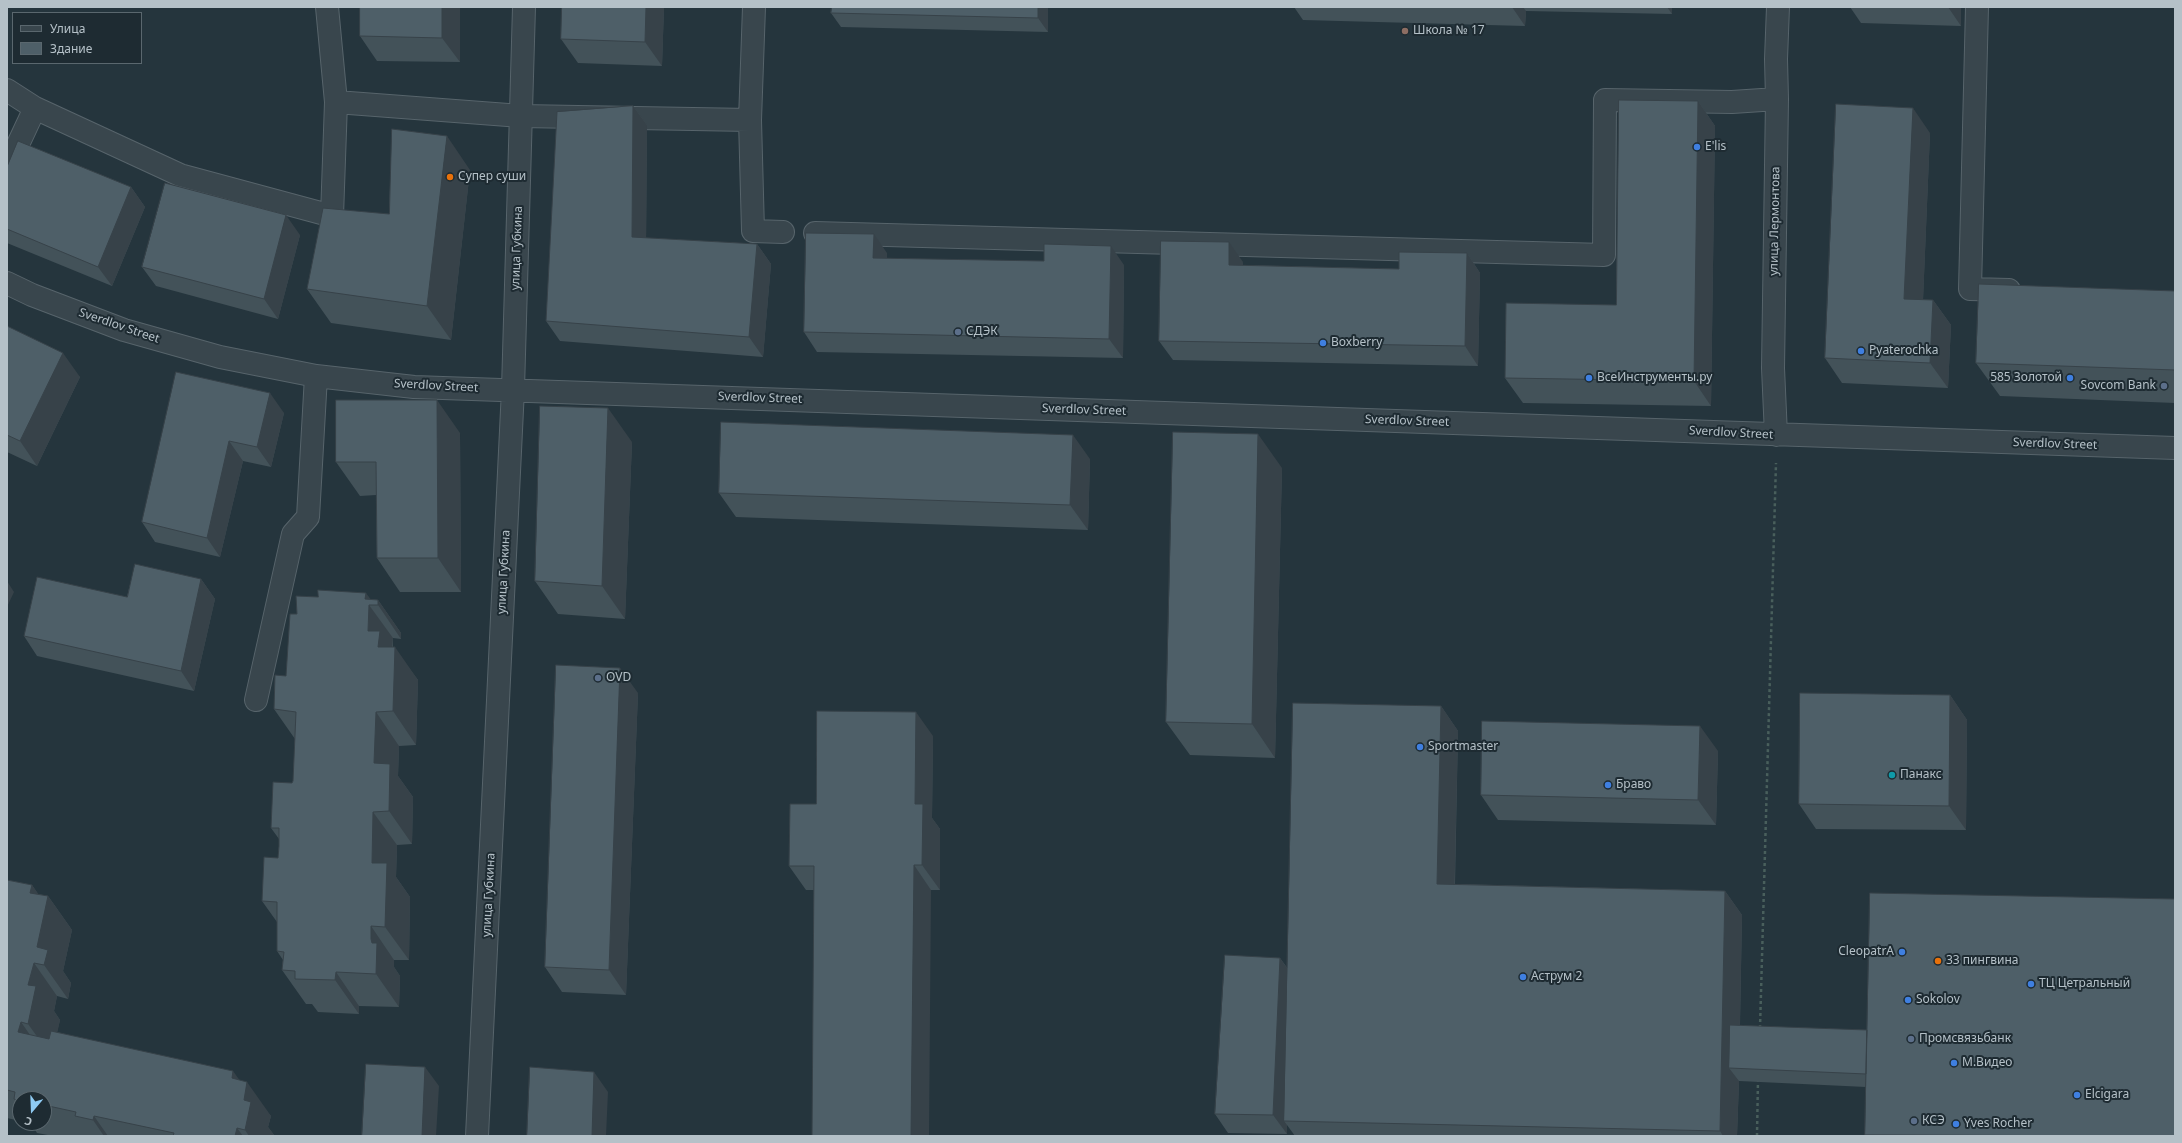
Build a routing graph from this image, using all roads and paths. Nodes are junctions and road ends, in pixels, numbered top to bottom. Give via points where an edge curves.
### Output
1 (327, 7) edge
2 (524, 7) edge
3 (754, 7) edge
4 (1778, 7) edge
5 (1977, 7) edge
6 (7, 90) edge
7 (1777, 99) junction
8 (336, 102) junction
9 (35, 108) junction
10 (521, 116) junction
11 (750, 120) junction
12 (7, 168) edge
13 (783, 232) dead end
14 (815, 233) edge
15 (7, 283) edge
16 (2033, 291) edge
17 (316, 376) junction
18 (513, 389) junction
19 (1776, 435) junction
20 (2175, 448) edge
21 (256, 700) dead end
22 (1760, 1032) edge
23 (1759, 1072) edge
24 (477, 1136) edge
25 (1757, 1136) edge

1 - 8 street
2 - 10 street, улица Губкина
3 - 11 street
4 - 7 street, улица Лермонтова
5 - 16 street via 1970,289
6 - 9 street
7 - 14 street via 1732,102 1605,100 1604,255
7 - 19 street, улица Лермонтова via 1773,368
8 - 9 street via 332,216 180,175
8 - 10 street
9 - 12 street
10 - 11 street
10 - 18 street, улица Губкина
11 - 13 street via 752,231
15 - 17 street, Sverdlov Street via 124,330 220,357
17 - 18 street, Sverdlov Street via 414,387
17 - 21 street via 308,517 293,534
18 - 19 street, Sverdlov Street
18 - 24 street, улица Губкина
19 - 20 street, Sverdlov Street
19 - 22 path
23 - 25 path

